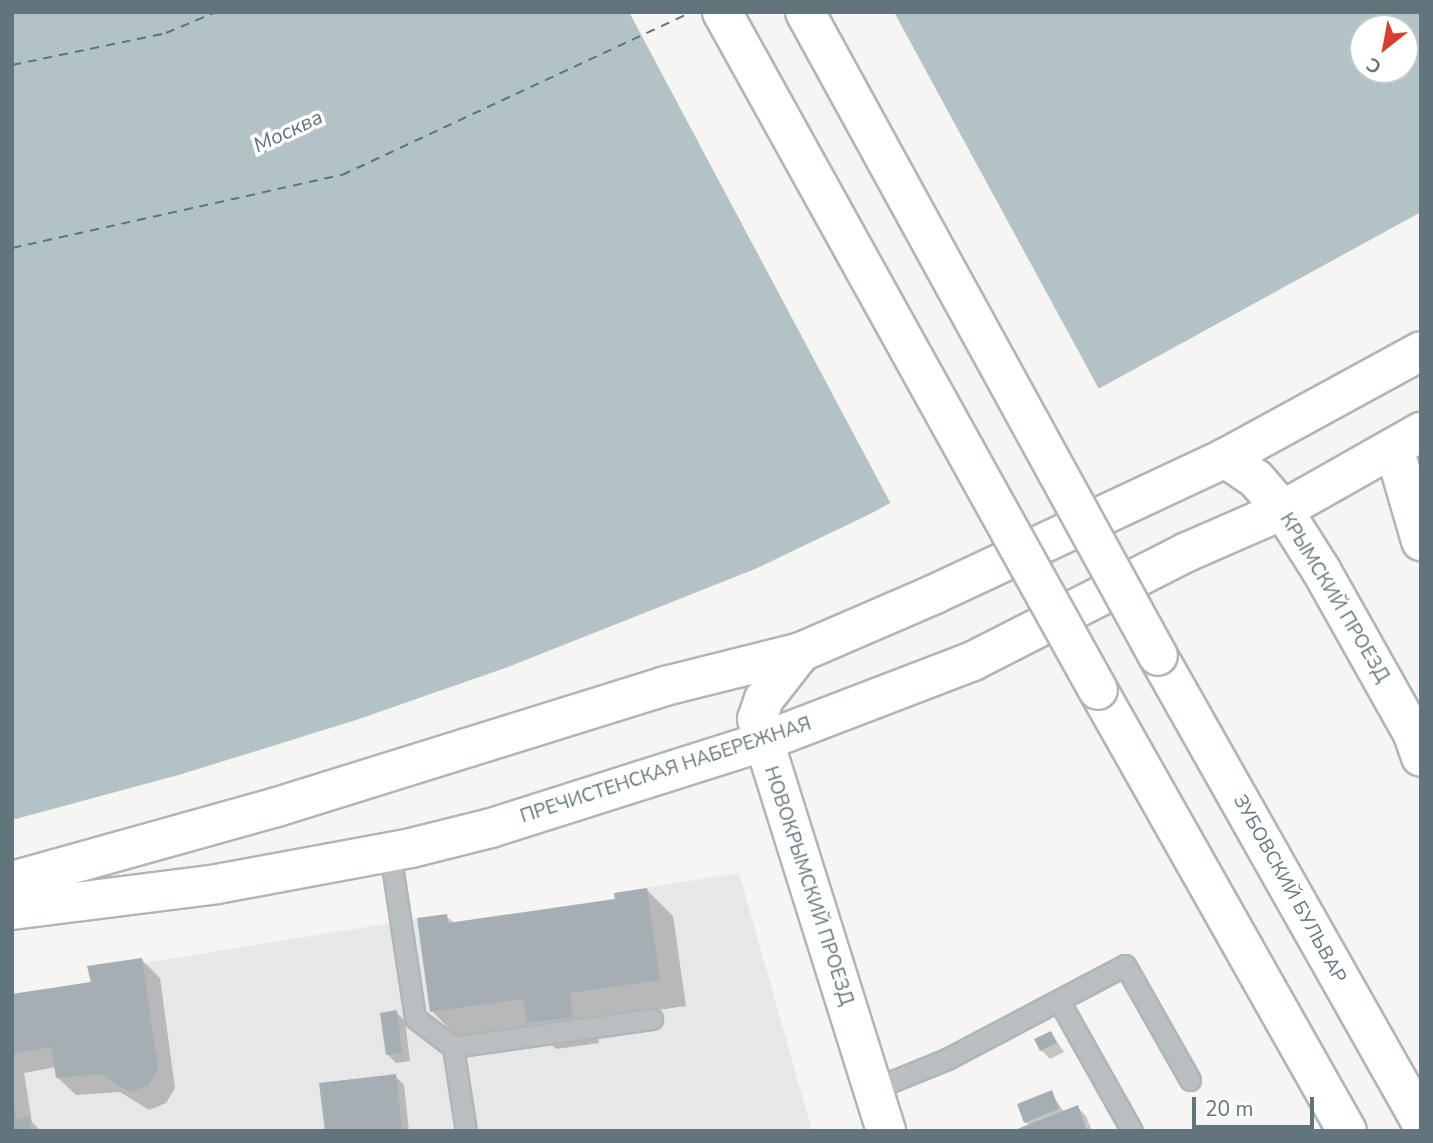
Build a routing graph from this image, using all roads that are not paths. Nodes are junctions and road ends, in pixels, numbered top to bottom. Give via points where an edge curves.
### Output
1 (722, 12) edge
2 (805, 12) edge
3 (1421, 351) edge
4 (1407, 440) edge
5 (1225, 458) junction
6 (1283, 510) junction
7 (1421, 541) edge
8 (801, 652) junction
9 (762, 742) junction
10 (1421, 757) edge
11 (390, 852) junction
12 (12, 881) edge
13 (12, 910) edge
14 (1059, 1001) junction
15 (652, 1019) dead end
16 (453, 1047) junction
17 (1190, 1080) dead end
18 (873, 1089) junction
19 (1421, 1122) edge
20 (466, 1131) edge
21 (886, 1131) edge
22 (1132, 1131) edge
23 (1347, 1131) edge

1 - 23 main road, bridge
2 - 19 main road, ЗУБОВСКИЙ БУЛЬВАР, bridge via 1158,656
3 - 5 main road
4 - 6 main road, ПРЕЧИСТЕНСКАЯ НАБЕРЕЖНАЯ
4 - 7 main road
5 - 6 main road, КРЫМСКИЙ ПРОЕЗД via 1256,479
5 - 8 main road
6 - 9 main road, ПРЕЧИСТЕНСКАЯ НАБЕРЕЖНАЯ via 1187,552 973,661
6 - 10 main road, КРЫМСКИЙ ПРОЕЗД via 1393,698
8 - 9 main road, НОВОКРЫМСКИЙ ПРОЕЗД via 764,699 757,719
8 - 12 main road via 665,687 277,807
9 - 11 main road, ПРЕЧИСТЕНСКАЯ НАБЕРЕЖНАЯ via 491,828
9 - 18 main road, НОВОКРЫМСКИЙ ПРОЕЗД
11 - 13 main road, ПРЕЧИСТЕНСКАЯ НАБЕРЕЖНАЯ via 217,884
11 - 16 lane via 415,1018
14 - 17 lane via 1132,962
14 - 18 lane via 933,1066
14 - 22 lane
15 - 16 lane
16 - 20 lane
18 - 21 main road, НОВОКРЫМСКИЙ ПРОЕЗД

